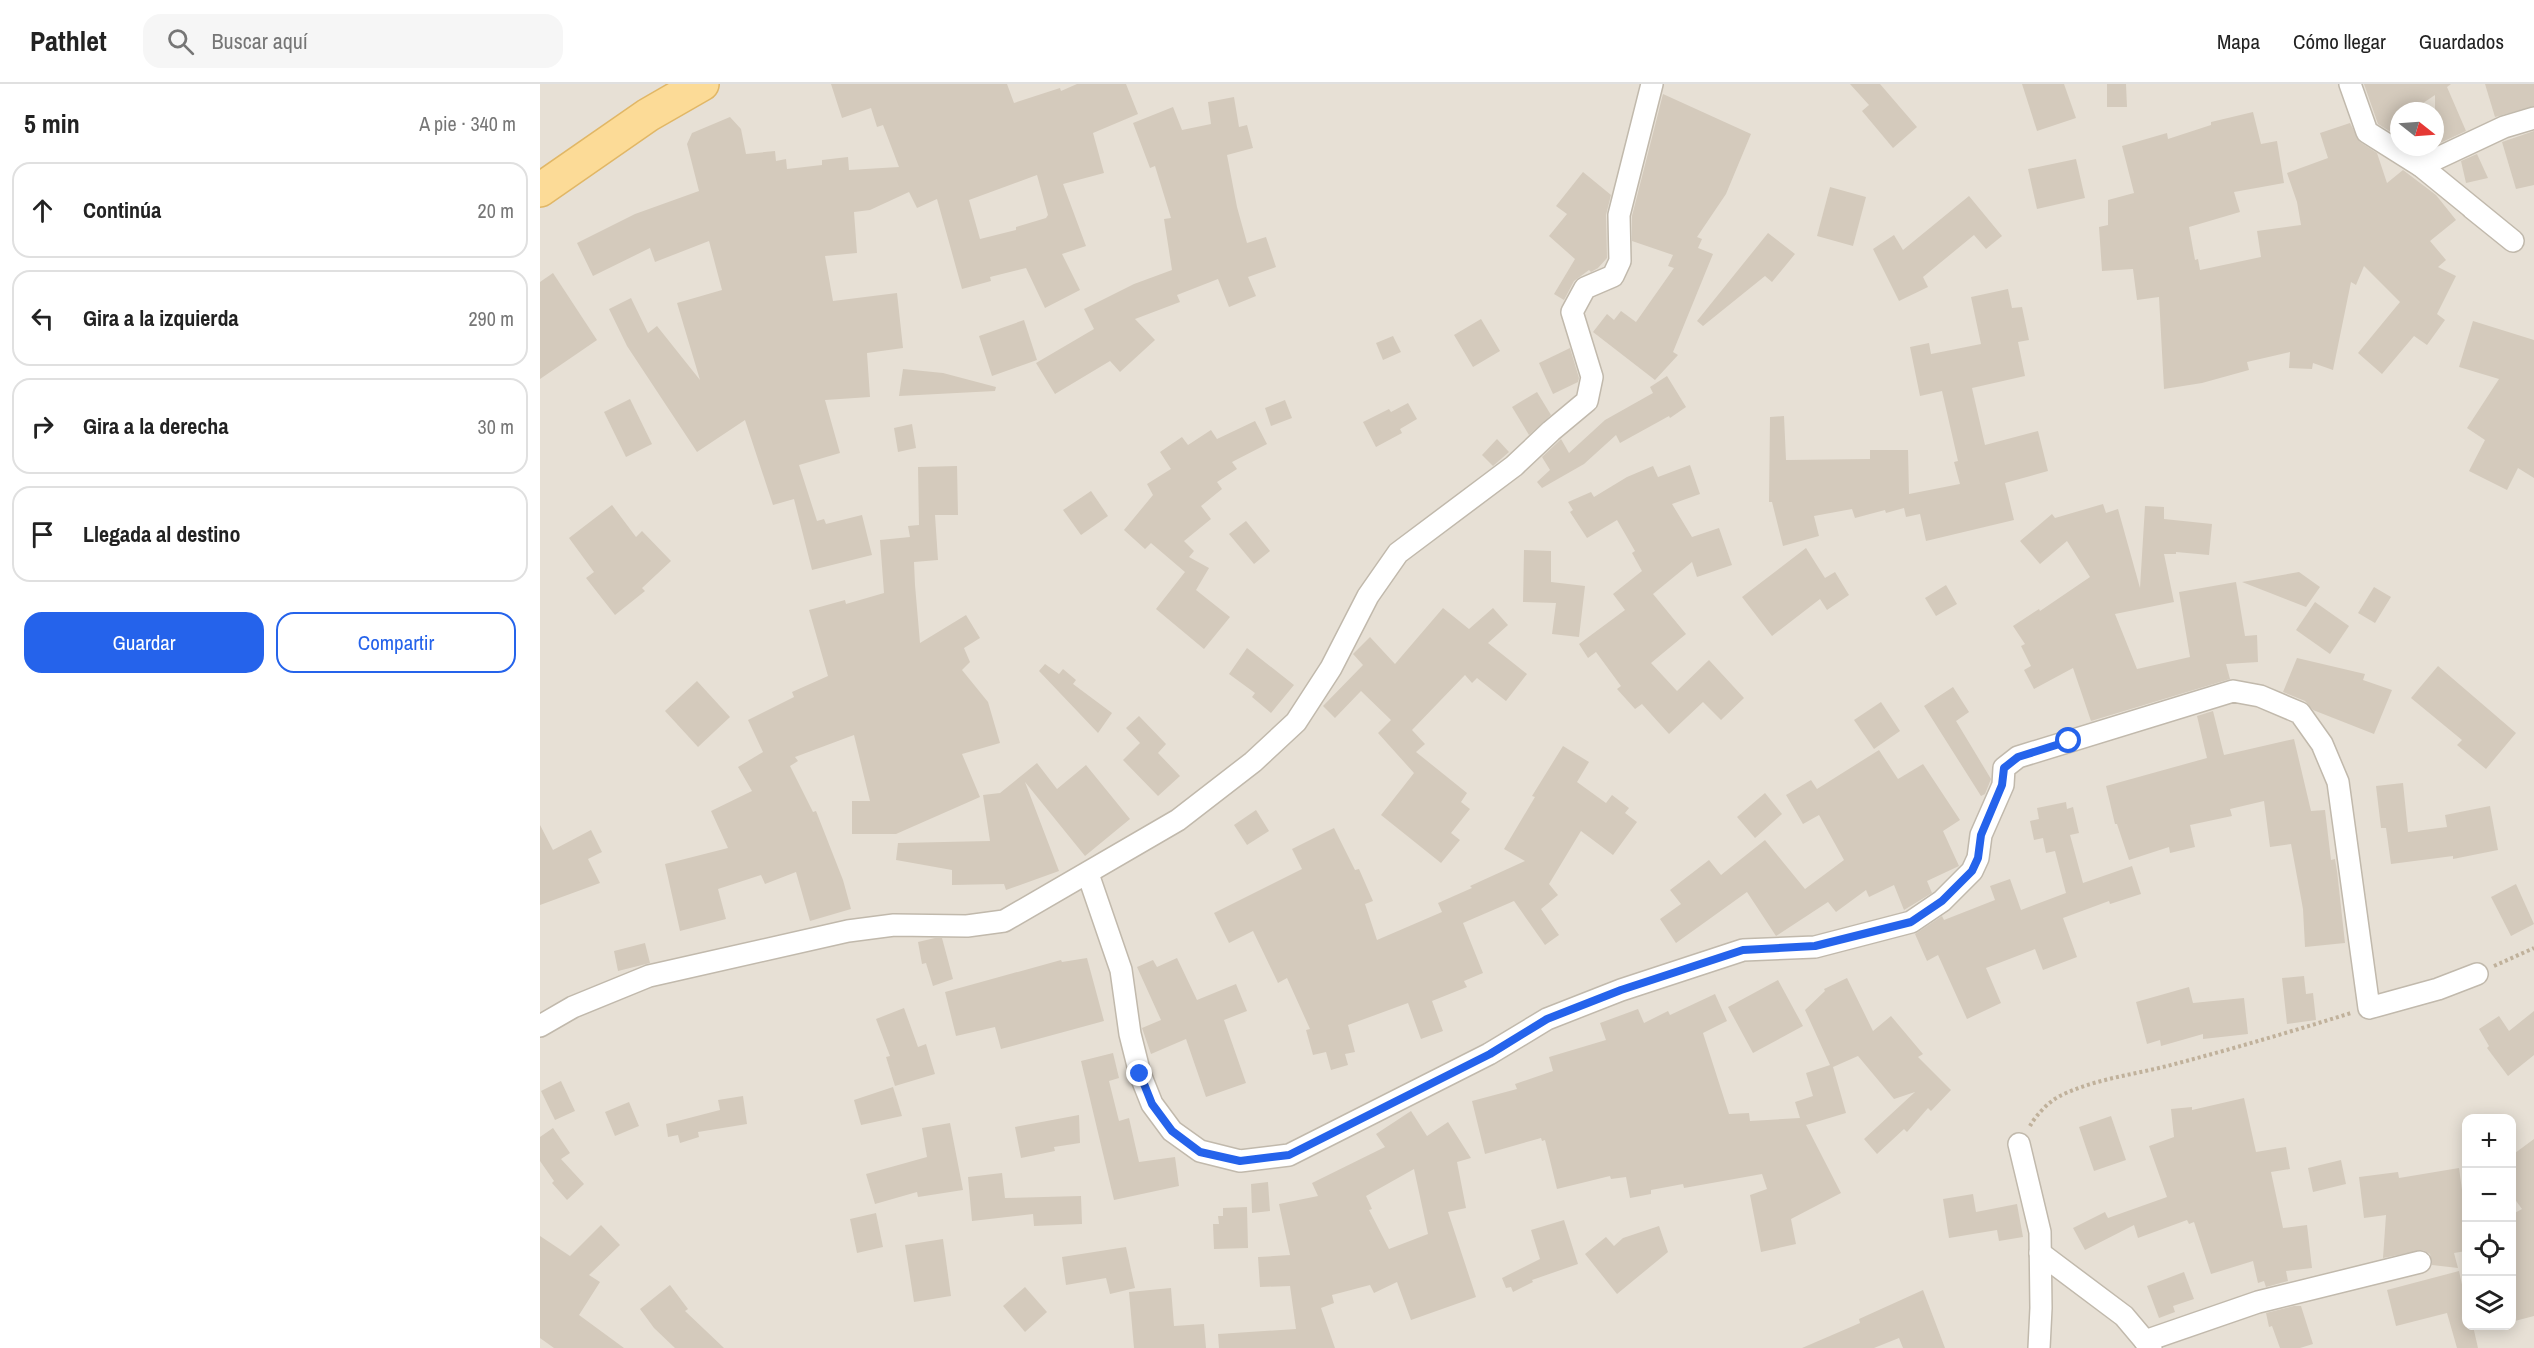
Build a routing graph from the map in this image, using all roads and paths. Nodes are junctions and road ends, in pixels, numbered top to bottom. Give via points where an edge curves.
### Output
1 (702, 84) edge
2 (1652, 84) edge
3 (2350, 84) edge
4 (2534, 118) edge
5 (2421, 166) junction
6 (540, 190) edge
7 (2472, 208) dead end
8 (1088, 874) junction
9 (2534, 948) edge
10 (2477, 974) joint
11 (2369, 1008) junction
12 (540, 1026) edge
13 (2019, 1144) joint
14 (2040, 1253) junction
15 (2420, 1262) dead end
16 (2148, 1344) edge
17 (2039, 1348) edge

1 - 6 main road
2 - 8 street via 1620,216 1620,261 1612,276 1585,288 1572,312 1592,377 1587,401 1514,466 1398,553 1368,596 1331,668 1296,722 1253,762 1179,820
3 - 5 street via 2367,132
4 - 5 street via 2504,127
5 - 7 street via 2513,241
8 - 11 street via 1121,970 1130,1034 1152,1104 1172,1131 1200,1152 1240,1161 1289,1155 1490,1054 1547,1019 1621,990 1743,950 1815,946 1911,922 1942,901 1972,871 1981,835 2002,785 2004,768 2018,757 2233,691 2260,696 2300,713 2322,744 2338,782
8 - 12 street via 1004,921 967,926 894,925 848,931 649,976 573,1007
9 - 10 path
10 - 11 street
11 - 13 path via 2245,1046 2100,1081 2059,1095 2035,1118
13 - 14 street via 2040,1232
14 - 16 street via 2124,1316
14 - 17 street
15 - 16 street via 2258,1302

